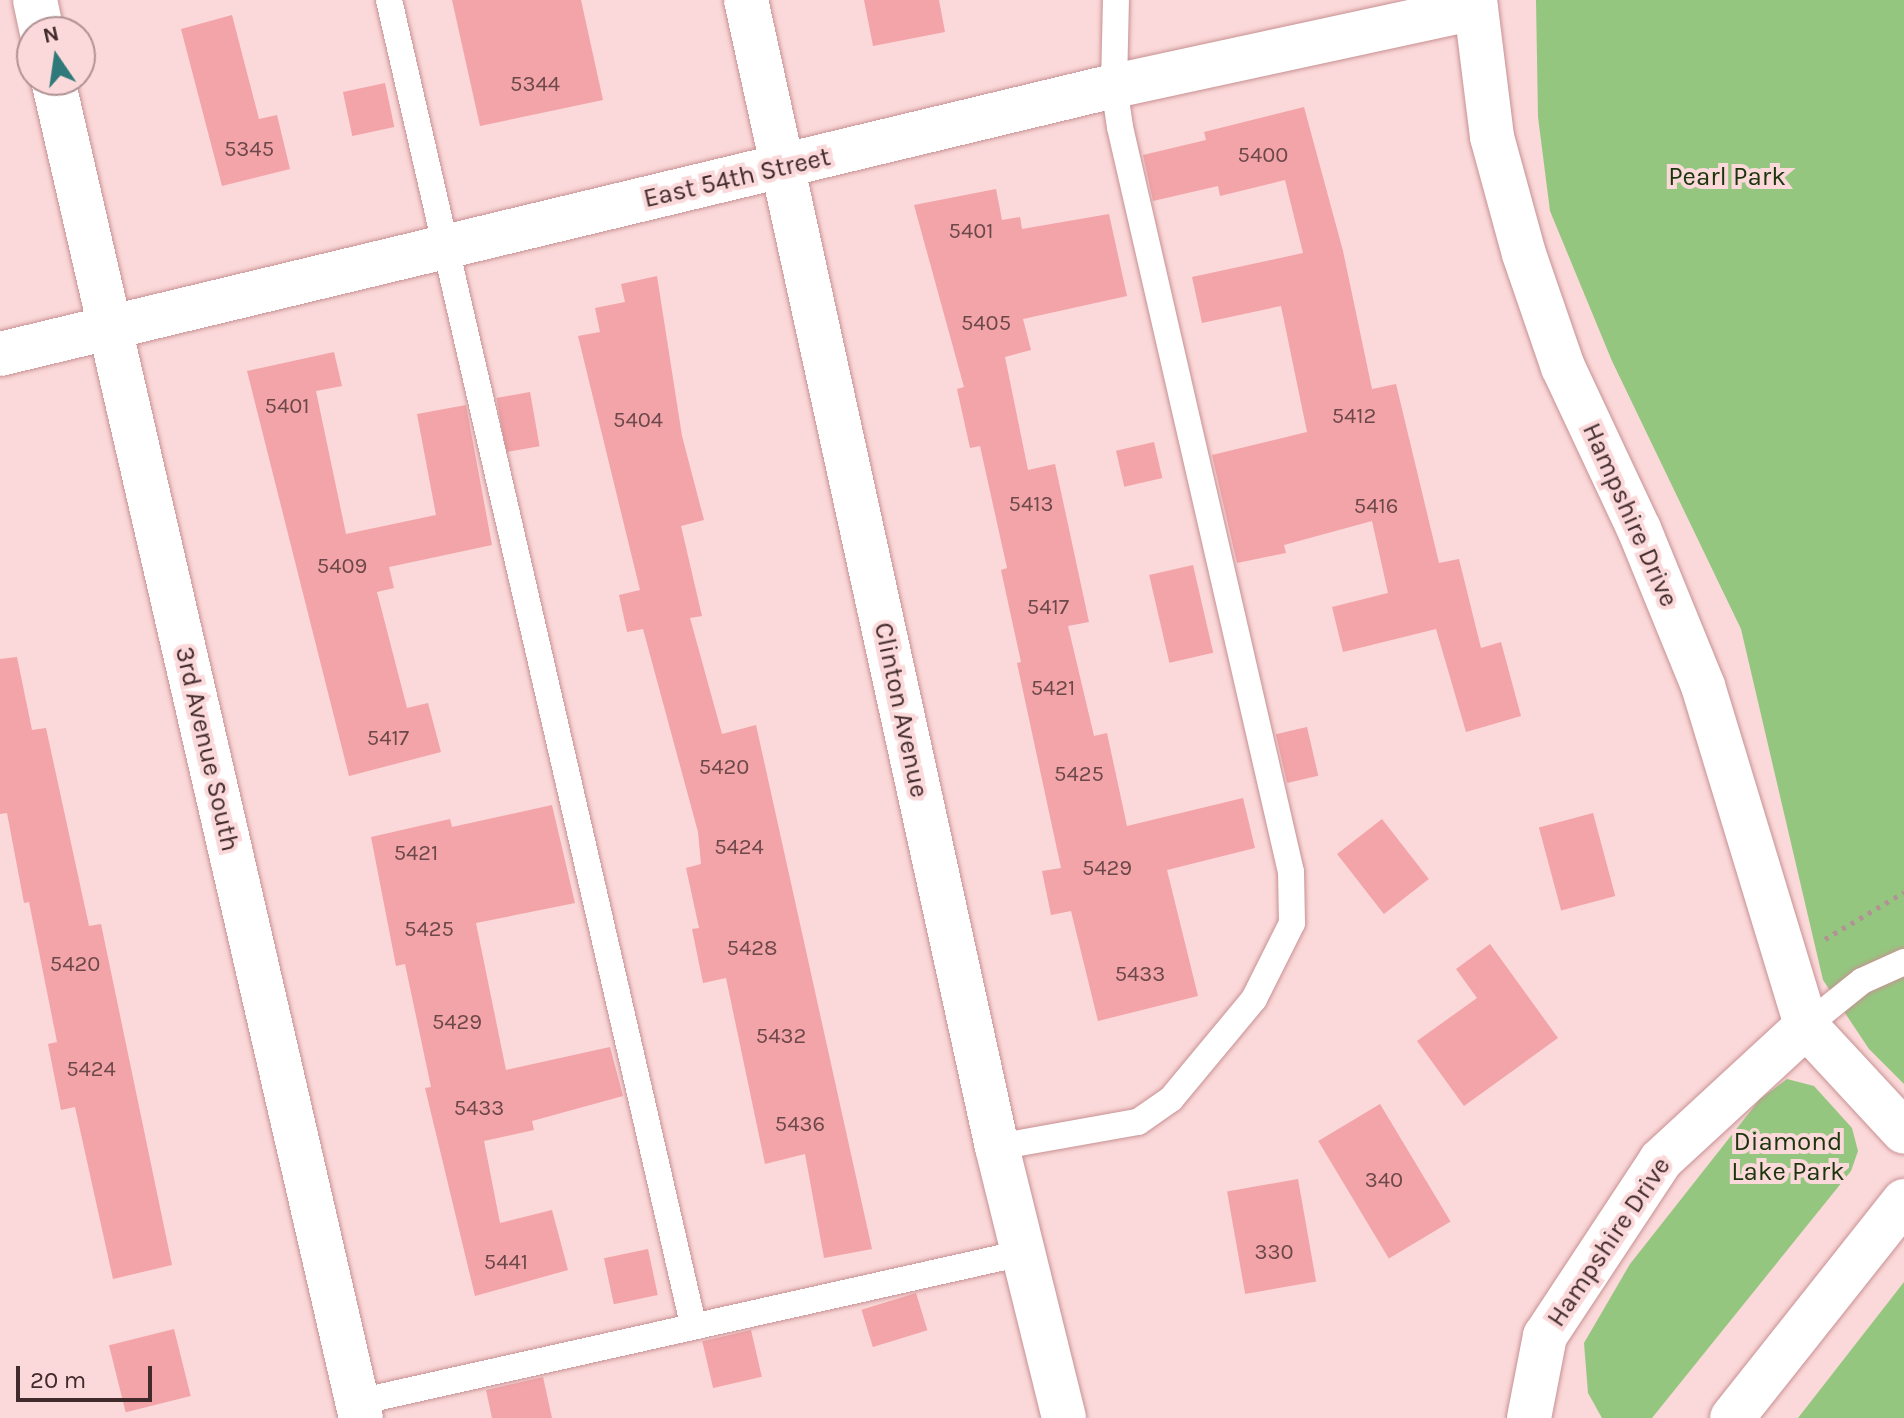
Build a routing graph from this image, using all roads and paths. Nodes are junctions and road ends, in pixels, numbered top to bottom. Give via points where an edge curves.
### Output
1 (389, 0) edge
2 (746, 0) edge
3 (1116, 0) edge
4 (1475, 4) edge
5 (1114, 86) junction
6 (57, 96) edge
7 (783, 167) junction
8 (446, 248) junction
9 (111, 328) junction
10 (0, 354) edge
11 (1904, 892) edge
12 (1904, 962) edge
13 (1788, 965) junction
14 (1806, 1026) junction
15 (1904, 1132) edge
16 (997, 1147) junction
17 (1904, 1201) edge
18 (1027, 1252) junction
19 (693, 1324) junction
20 (359, 1410) edge
21 (1064, 1418) edge
22 (1529, 1418) edge
23 (1732, 1418) edge

1 - 8 lane
2 - 7 street, Clinton Avenue
3 - 5 lane
4 - 5 street, East 54th Street
4 - 13 street, Hampshire Drive via 1492,137 1524,254 1563,367 1639,529 1703,686
5 - 7 street, East 54th Street
5 - 16 lane via 1291,872 1292,923 1254,999 1171,1099 1138,1122
6 - 9 street, 3rd Avenue South
7 - 8 street, East 54th Street
7 - 16 street, Clinton Avenue
8 - 9 street, East 54th Street
8 - 19 lane
9 - 10 street, East 54th Street
9 - 20 street, 3rd Avenue South
11 - 13 path via 1844,925
12 - 14 lane via 1862,981
13 - 14 street, Hampshire Drive
14 - 15 street, Hampshire Drive
14 - 22 street, Hampshire Drive via 1661,1160 1545,1336
16 - 18 street, Clinton Avenue
17 - 23 street
18 - 19 lane
18 - 21 street, Clinton Avenue
19 - 20 lane

